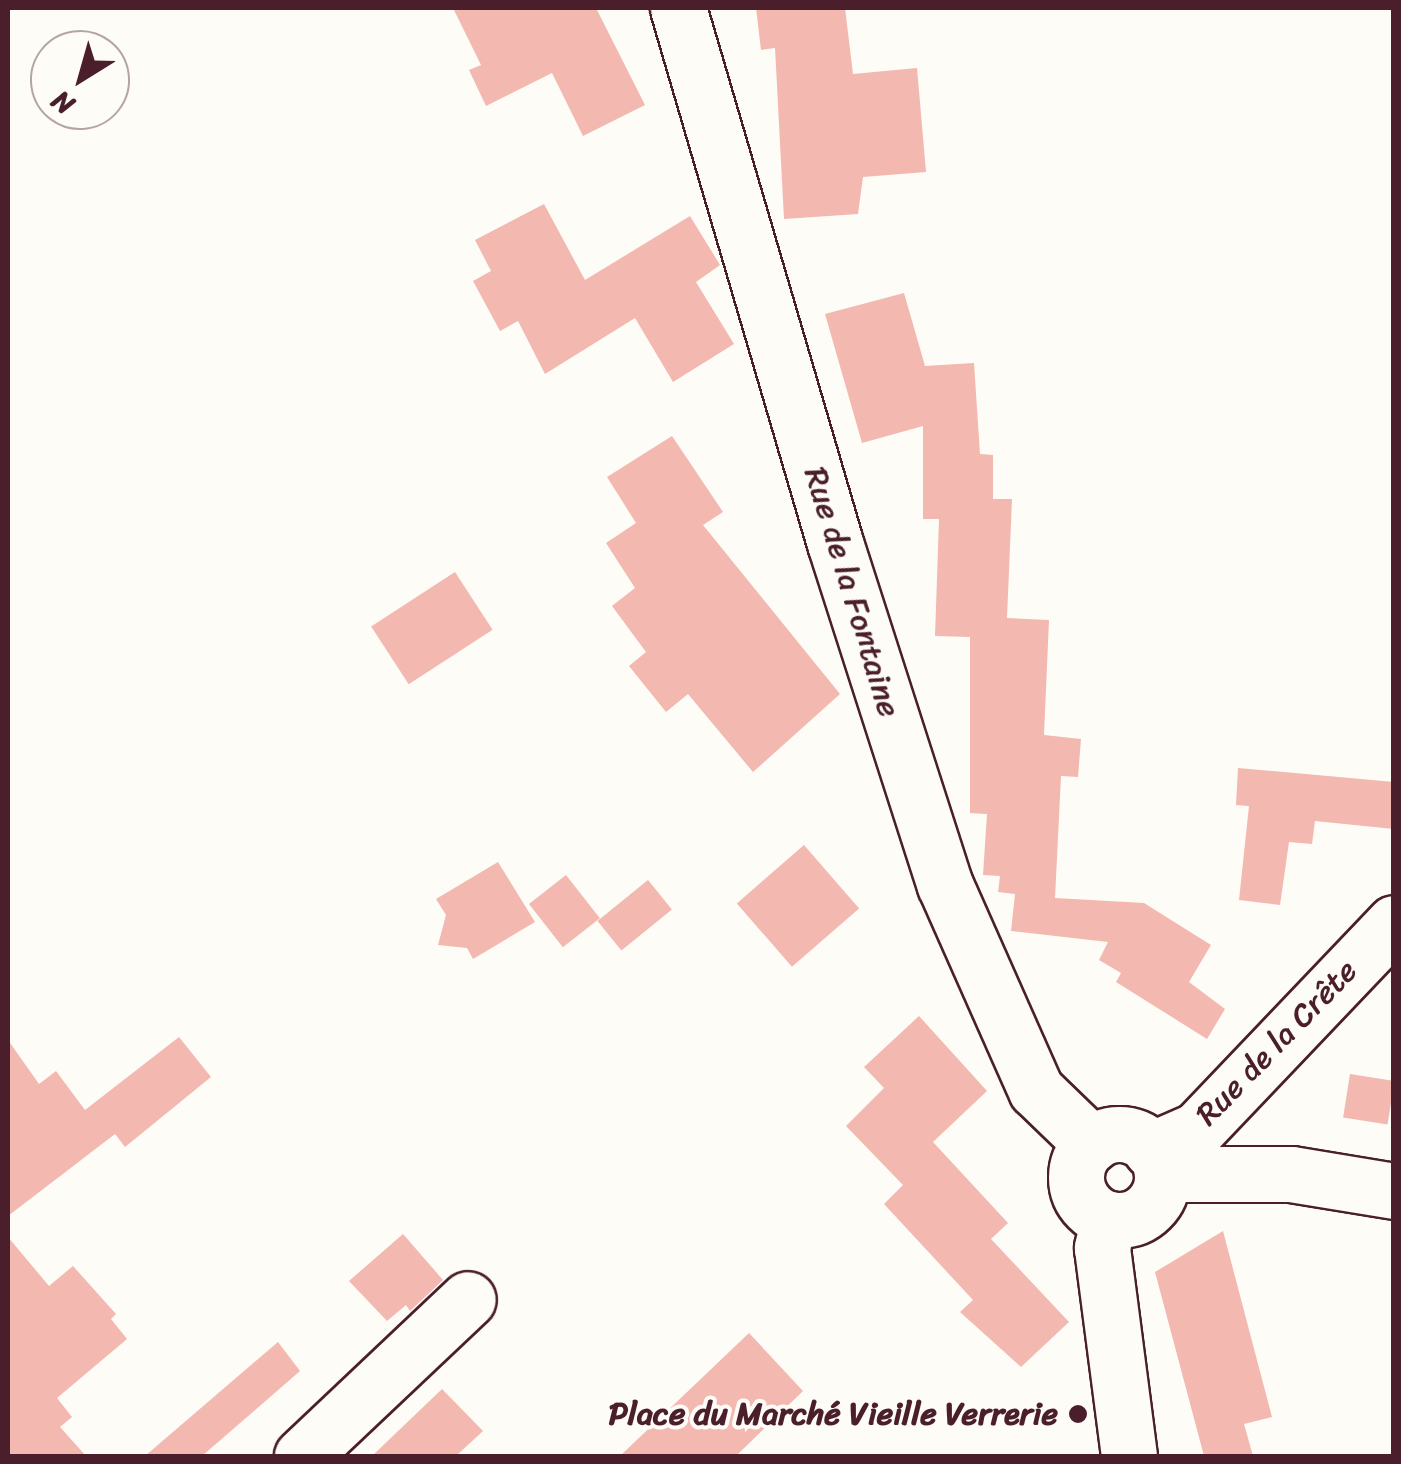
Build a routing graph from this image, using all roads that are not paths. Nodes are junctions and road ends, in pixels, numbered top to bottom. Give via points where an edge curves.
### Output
1 (678, 8) edge
2 (1394, 923) edge
3 (1092, 1144) junction
4 (1157, 1162) junction
5 (1394, 1191) edge
6 (1109, 1220) junction
7 (468, 1298) dead end
8 (302, 1456) edge
9 (1129, 1456) edge

1 - 3 street, Rue de la Fontaine via 945,886 1036,1090
2 - 4 street, Rue de la Crête via 1196,1130
3 - 4 street via 1115,1134 1132,1136
3 - 6 street via 1075,1181 1090,1210
4 - 5 street
4 - 6 street via 1152,1206 1138,1216
6 - 9 street via 1102,1248
7 - 8 street

